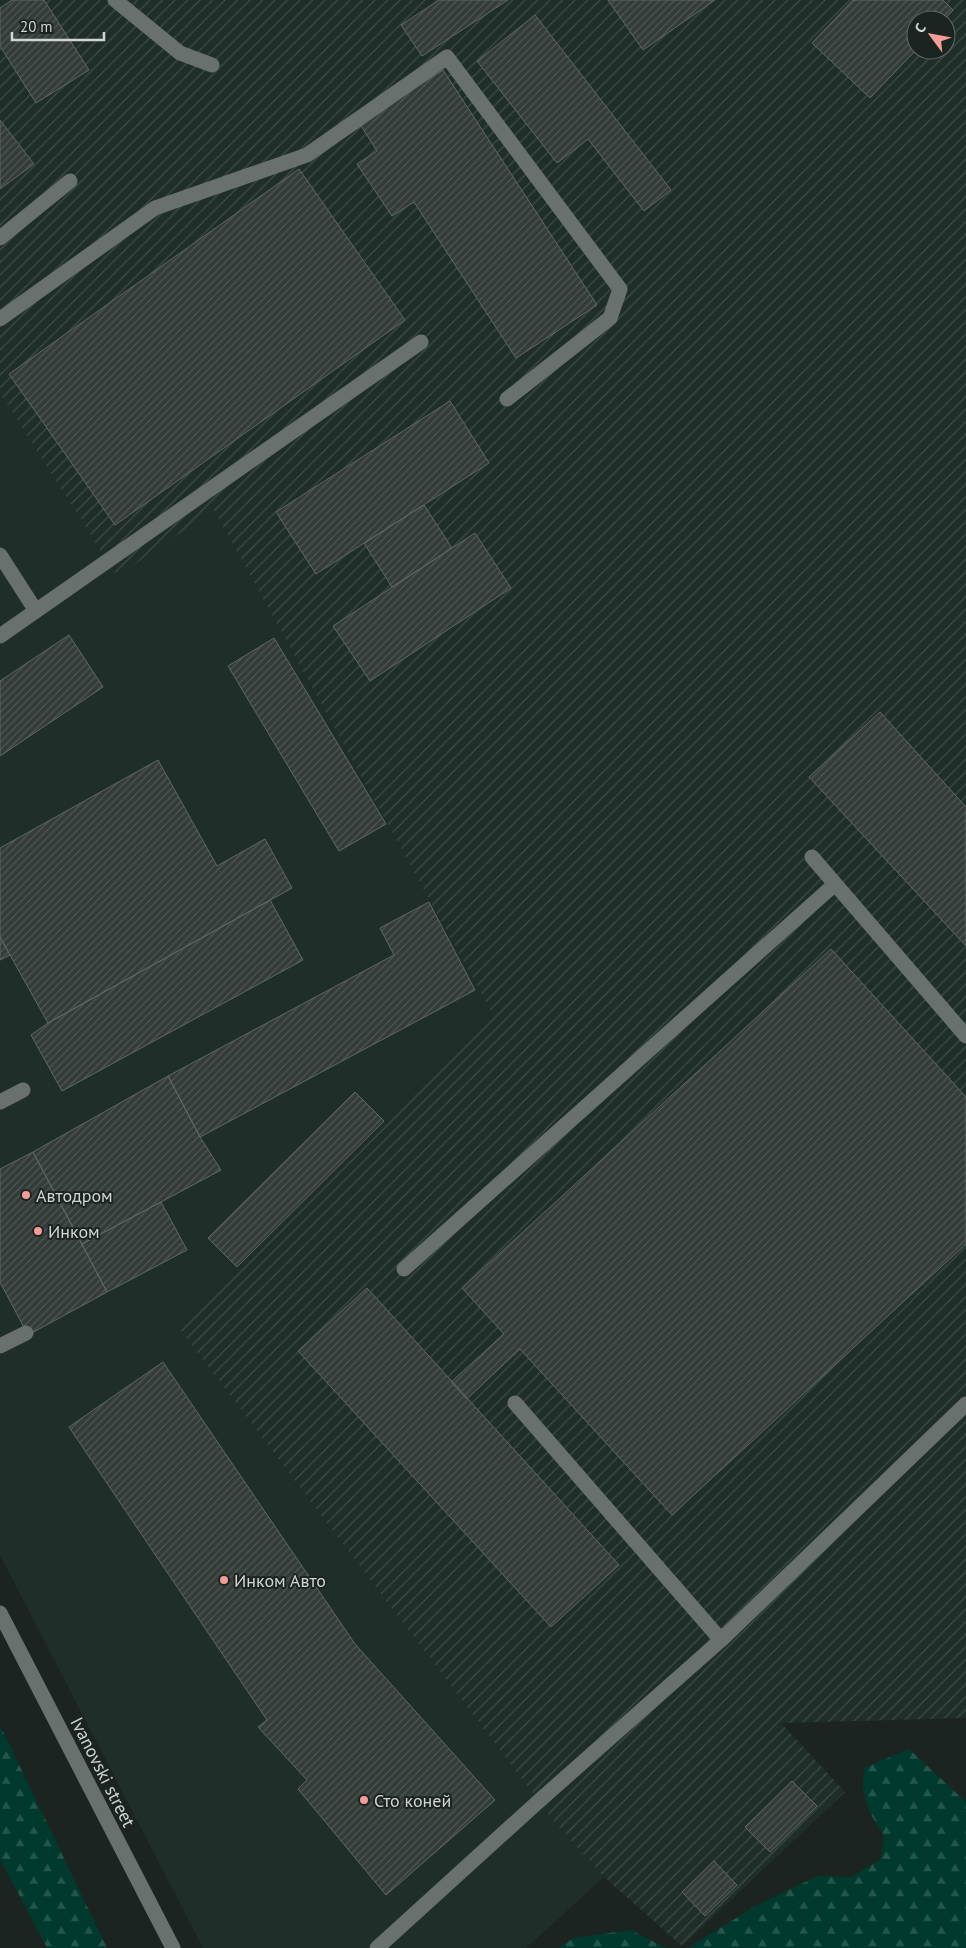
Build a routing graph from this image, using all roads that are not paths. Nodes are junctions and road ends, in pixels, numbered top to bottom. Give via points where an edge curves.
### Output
1 (115, 0) edge
2 (212, 65) dead end
3 (70, 181) dead end
4 (0, 238) edge
5 (0, 319) edge
6 (421, 342) dead end
7 (507, 400) dead end
8 (0, 555) edge
9 (36, 611) junction
10 (0, 636) edge
11 (812, 857) dead end
12 (835, 884) junction
13 (966, 1036) edge
14 (23, 1090) dead end
15 (0, 1102) edge
16 (404, 1269) dead end
17 (26, 1332) dead end
18 (0, 1346) edge
19 (515, 1403) dead end
20 (966, 1404) edge
21 (0, 1613) edge
22 (721, 1640) junction
23 (173, 1948) edge
24 (377, 1948) edge

1 - 2 main road via 180,53
3 - 4 main road
5 - 7 main road via 155,208 307,155 447,57 620,289 610,318
6 - 9 main road
8 - 9 main road
9 - 10 main road
11 - 12 main road
12 - 13 main road
12 - 16 main road
14 - 15 main road
17 - 18 main road
19 - 22 main road
20 - 22 main road
21 - 23 main road, Ivanovski street
22 - 24 main road

